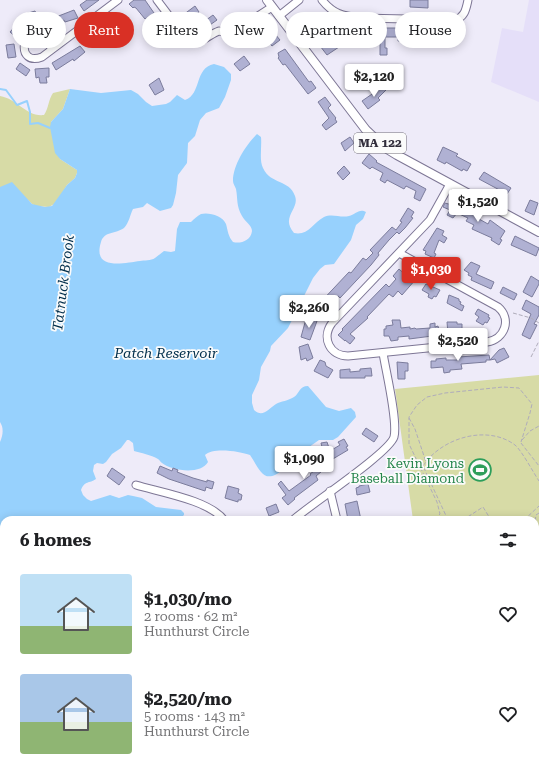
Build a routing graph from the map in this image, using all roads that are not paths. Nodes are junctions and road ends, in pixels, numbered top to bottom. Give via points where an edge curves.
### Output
1 (118, 0) edge
2 (157, 0) edge
3 (267, 0) edge
4 (299, 0) edge
5 (322, 0) edge
6 (468, 0) edge
7 (272, 7) junction
8 (279, 16) junction
9 (52, 49) dead end
10 (450, 184) junction
11 (539, 232) edge
12 (399, 253) junction
13 (383, 353) junction
14 (136, 485) dead end
15 (330, 492) junction
16 (220, 516) edge
17 (298, 516) edge
18 (336, 516) edge

1 - 9 street
2 - 7 street via 188,41 199,42 216,32 234,31
3 - 7 main road, MA 122
4 - 8 street
5 - 6 street via 335,12 359,18 455,20 464,15
7 - 8 main road, MA 122
8 - 10 main road, MA 122 via 371,136 396,155
10 - 11 main road, MA 122
10 - 12 street via 430,220
12 - 13 street via 327,332 329,346 338,355
12 - 13 street via 498,307 505,317 505,326 499,337 490,341
13 - 15 street via 395,423 394,438 379,455
14 - 16 street via 195,502
15 - 17 street
15 - 18 street

